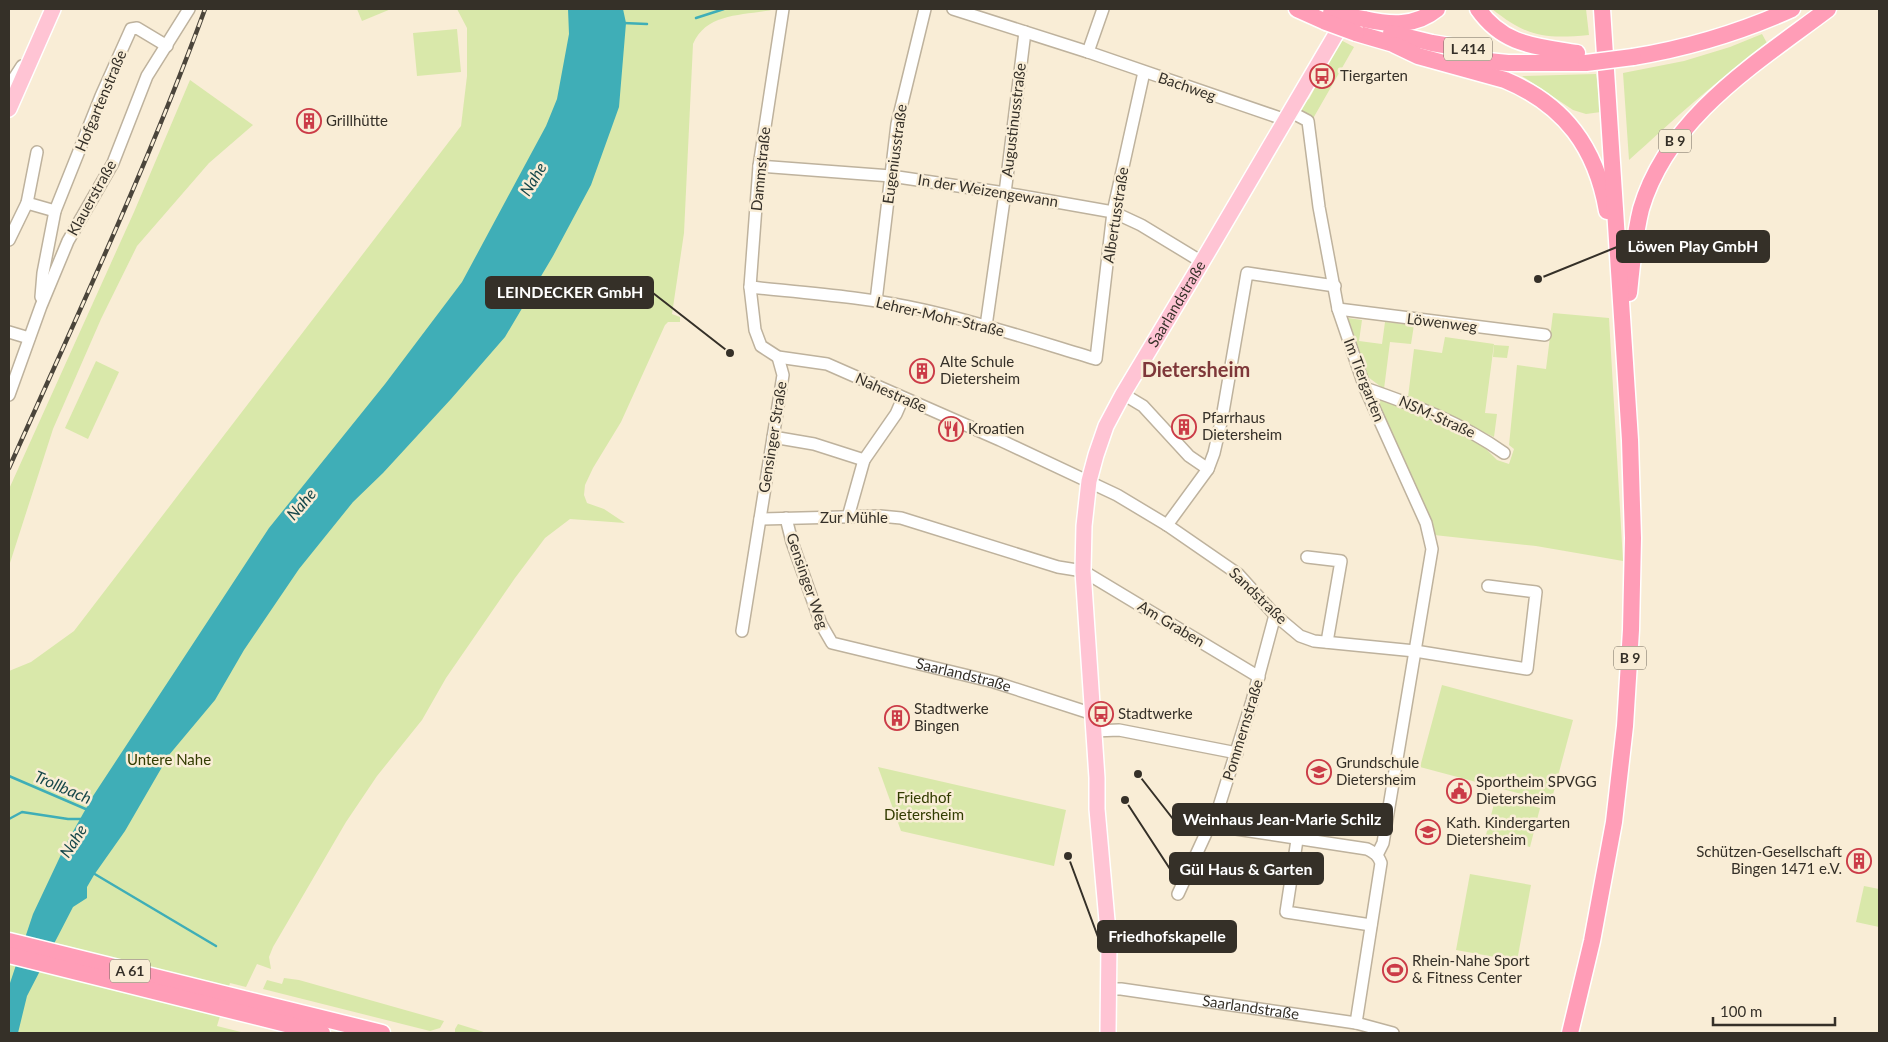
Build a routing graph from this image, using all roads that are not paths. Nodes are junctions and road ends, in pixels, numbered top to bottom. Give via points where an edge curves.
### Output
1 (53, 9) edge
2 (189, 9) edge
3 (783, 9) edge
4 (925, 9) edge
5 (953, 9) edge
6 (1103, 9) edge
7 (1297, 9) edge
8 (1350, 9) edge
9 (1437, 9) edge
10 (1478, 9) edge
11 (1602, 9) edge
12 (1767, 9) edge
13 (1792, 9) edge
14 (1828, 9) edge
15 (1326, 14) edge
16 (1360, 25) junction
17 (1025, 32) junction
18 (1395, 45) junction
19 (167, 46) junction
20 (1088, 52) junction
21 (1631, 52) junction
22 (1583, 56) junction
23 (29, 66) junction
24 (1144, 72) junction
25 (9, 86) edge
26 (9, 109) edge
27 (1289, 116) junction
28 (37, 152) dead end
29 (760, 166) junction
30 (891, 176) junction
31 (1005, 193) junction
32 (27, 203) junction
33 (55, 211) junction
34 (1113, 212) junction
35 (9, 240) edge
36 (1202, 262) junction
37 (1334, 286) junction
38 (750, 287) junction
39 (1621, 292) junction
40 (876, 301) junction
41 (40, 306) junction
42 (1338, 309) junction
43 (986, 326) junction
44 (9, 332) edge
45 (1624, 334) junction
46 (1545, 335) dead end
47 (29, 338) junction
48 (778, 357) junction
49 (1096, 359) joint
50 (1365, 388) junction
51 (1122, 394) junction
52 (9, 395) edge
53 (903, 398) junction
54 (773, 437) junction
55 (1504, 453) dead end
56 (864, 460) junction
57 (1208, 469) junction
58 (1089, 482) junction
59 (848, 517) junction
60 (786, 518) junction
61 (760, 519) junction
62 (1167, 525) junction
63 (1307, 557) dead end
64 (1083, 571) junction
65 (1488, 586) dead end
66 (1275, 615) junction
67 (742, 631) dead end
68 (1327, 642) junction
69 (832, 643) joint
70 (1415, 651) junction
71 (1259, 677) junction
72 (1093, 714) junction
73 (1094, 730) junction
74 (1237, 752) junction
75 (1216, 826) junction
76 (1297, 840) junction
77 (1377, 855) junction
78 (1178, 894) dead end
79 (1372, 925) junction
80 (9, 941) edge
81 (9, 955) edge
82 (1108, 989) junction
83 (249, 1008) junction
84 (1356, 1023) junction
85 (322, 1033) edge
86 (382, 1033) edge
87 (1108, 1033) edge
88 (1393, 1033) edge
89 (1570, 1033) edge

1 - 23 main road
2 - 19 street, Klauerstraße
3 - 29 street, Dammstraße
4 - 30 street, Eugeniusstraße via 897,124
5 - 17 street, Bachweg
6 - 20 street
7 - 15 highway
8 - 27 main road, Saarlandstraße
9 - 16 highway via 1421,19 1398,24
10 - 22 highway via 1496,30 1514,40
11 - 39 highway, B 9
12 - 21 highway, L 414
13 - 21 highway, L 414 via 1704,42
14 - 45 highway, B 9 via 1708,103 1668,150 1647,192 1638,224
15 - 16 highway, L 414, bridge
16 - 18 highway
16 - 22 highway, L 414 via 1424,41 1480,50
17 - 20 street, Bachweg
17 - 31 street, Augustinusstraße
18 - 22 highway, L 414 via 1440,55 1531,64
18 - 39 highway, B 9 via 1418,56 1518,86 1543,100 1573,129 1590,154 1601,182
19 - 33 street, Hofgartenstraße via 137,28 131,30
19 - 41 street, Klauerstraße via 147,76 113,163 68,241
20 - 24 street, Bachweg
21 - 22 highway, L 414
23 - 25 street via 22,66
23 - 26 main road
24 - 27 street, Bachweg
24 - 34 street, Albertusstraße
27 - 36 main road, Saarlandstraße
27 - 37 street, Im Tiergarten via 1308,121 1319,207
28 - 32 street
29 - 30 street, In der Weizengewann
29 - 38 street, Dammstraße
30 - 31 street, In der Weizengewann
30 - 40 street, Eugeniusstraße
31 - 34 street, In der Weizengewann
31 - 43 street, Augustinusstraße
32 - 33 street
32 - 35 street
33 - 41 street, Hofgartenstraße
34 - 36 street, In der Weizengewann
34 - 49 street, Albertusstraße
36 - 51 main road, Saarlandstraße
37 - 42 street, Im Tiergarten
37 - 57 street via 1248,272 1222,418
38 - 40 street, Lehrer-Mohr-Straße
38 - 48 street, Dammstraße via 754,330 761,346
39 - 45 highway, B 9
40 - 43 street, Lehrer-Mohr-Straße
41 - 47 street, Klauerstraße
42 - 46 street, Löwenweg
42 - 50 street, Im Tiergarten
43 - 49 street, Lehrer-Mohr-Straße
44 - 47 street
45 - 89 highway, B 9 via 1633,529 1629,678 1610,844
47 - 52 street, Klauerstraße
48 - 53 street, Nahestraße via 827,364
48 - 54 street, Gensinger Straße via 783,375
50 - 55 street, NSM-Straße via 1455,423
50 - 70 street, Im Tiergarten via 1426,523 1432,549
51 - 57 street via 1143,406 1188,456
51 - 58 main road, Saarlandstraße via 1106,426
53 - 56 street via 896,414
53 - 58 street, Nahestraße
54 - 56 street via 814,444
54 - 61 street, Gensinger Straße
56 - 59 street
57 - 62 street
58 - 62 street, Sandstraße
58 - 64 main road, Saarlandstraße
59 - 60 street, Zur Mühle
59 - 64 street, Zur Mühle via 900,518 1058,567
60 - 61 street, Zur Mühle
60 - 69 street, Gensinger Weg via 818,615
61 - 67 street
62 - 66 street, Sandstraße via 1238,574
63 - 68 street via 1342,561
64 - 71 street, Am Graben
64 - 72 main road, Saarlandstraße
65 - 70 street, Sandstraße via 1536,592 1527,670
66 - 68 street, Sandstraße via 1300,636
66 - 71 street, Pommernstraße
68 - 70 street, Sandstraße
69 - 72 street, Saarlandstraße via 994,682
70 - 77 street via 1383,843
71 - 74 street, Pommernstraße
72 - 73 main road, Saarlandstraße
73 - 74 street via 1119,730
73 - 82 main road, Saarlandstraße via 1097,809 1109,943
74 - 75 street, Pommernstraße via 1216,816
75 - 76 street
75 - 78 street, Pommernstraße via 1207,832
76 - 77 street via 1367,849
76 - 79 street via 1286,912
77 - 79 street via 1381,863
79 - 84 street
80 - 83 highway, A 61
81 - 83 highway, A 61
82 - 84 street, Saarlandstraße
82 - 87 main road, Saarlandstraße
83 - 85 highway, A 61
83 - 86 highway, A 61
84 - 88 street, Saarlandstraße

